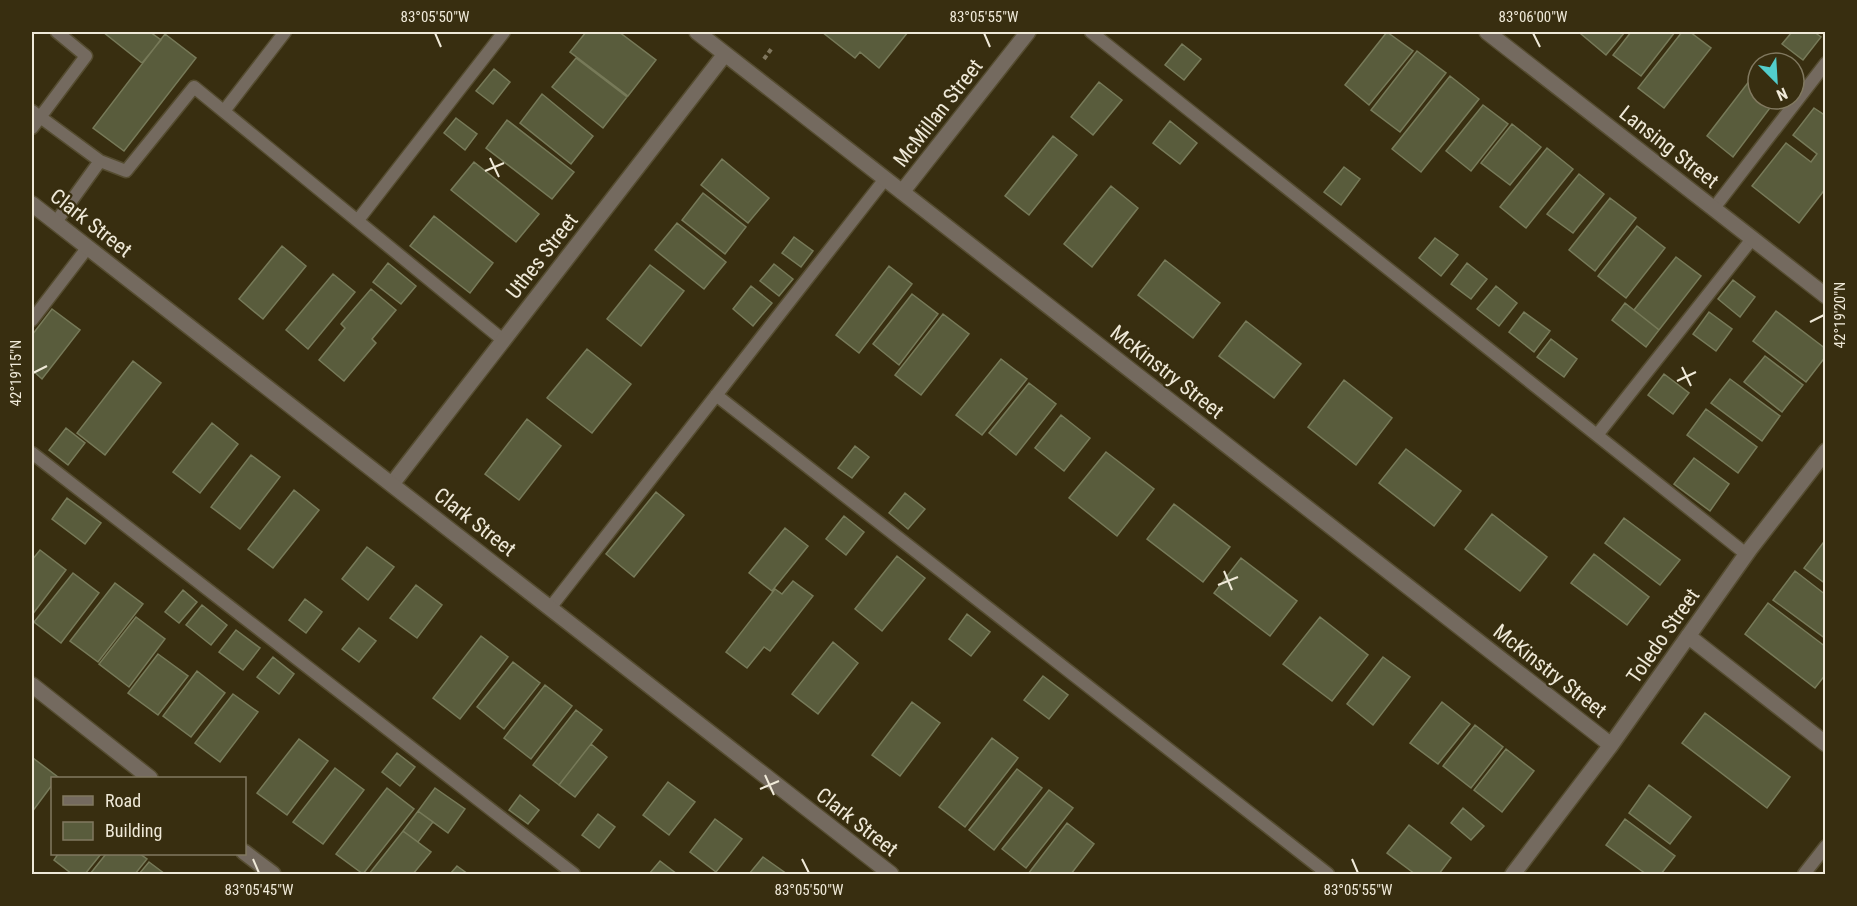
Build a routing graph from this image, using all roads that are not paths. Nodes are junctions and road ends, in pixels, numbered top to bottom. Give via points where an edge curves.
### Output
1 (57, 32) edge
2 (285, 32) edge
3 (504, 32) edge
4 (697, 32) edge
5 (1028, 32) edge
6 (1091, 32) edge
7 (1487, 32) edge
8 (726, 54) junction
9 (1826, 63) edge
10 (224, 111) junction
11 (36, 114) edge
12 (32, 128) edge
13 (100, 161) junction
14 (885, 179) junction
15 (902, 192) junction
16 (32, 204) edge
17 (1714, 208) junction
18 (358, 220) junction
19 (56, 222) junction
20 (1752, 239) junction
21 (88, 247) junction
22 (1826, 296) edge
23 (32, 320) edge
24 (503, 340) junction
25 (716, 395) junction
26 (1598, 435) junction
27 (1826, 451) edge
28 (32, 453) edge
29 (393, 484) junction
30 (1746, 554) junction
31 (550, 608) junction
32 (1688, 636) junction
33 (32, 685) edge
34 (1826, 744) edge
35 (1611, 745) junction
36 (149, 777) edge
37 (1826, 846) edge
38 (246, 854) edge
39 (273, 874) edge
40 (574, 874) edge
41 (891, 874) edge
42 (1328, 874) edge
43 (1513, 874) edge
44 (1804, 874) edge

1 - 11 lane via 86,56
2 - 10 lane
3 - 18 lane
4 - 8 street, McKinstry Street
5 - 15 street, McMillan Street
6 - 26 lane
7 - 17 street, Lansing Street
8 - 14 street, McKinstry Street
8 - 24 street, Uthes Street
9 - 17 lane
10 - 13 lane via 194,87 126,171
10 - 18 lane
11 - 12 lane
11 - 13 lane
13 - 19 lane
14 - 15 street, McKinstry Street
14 - 25 lane
15 - 35 street, McKinstry Street
16 - 19 street, Clark Street
17 - 20 street, Lansing Street
18 - 24 lane
19 - 21 street, Clark Street
20 - 22 street, Lansing Street
20 - 26 lane
21 - 23 lane
21 - 29 street, Clark Street
24 - 29 street, Uthes Street
25 - 31 lane
25 - 42 lane
26 - 30 lane
27 - 30 street, Toledo Street
28 - 40 lane
29 - 31 street, Clark Street
30 - 32 street, Toledo Street
31 - 41 street, Clark Street
32 - 34 street
32 - 35 street, Toledo Street
33 - 36 street
35 - 43 street, Toledo Street
37 - 44 lane
38 - 39 street

